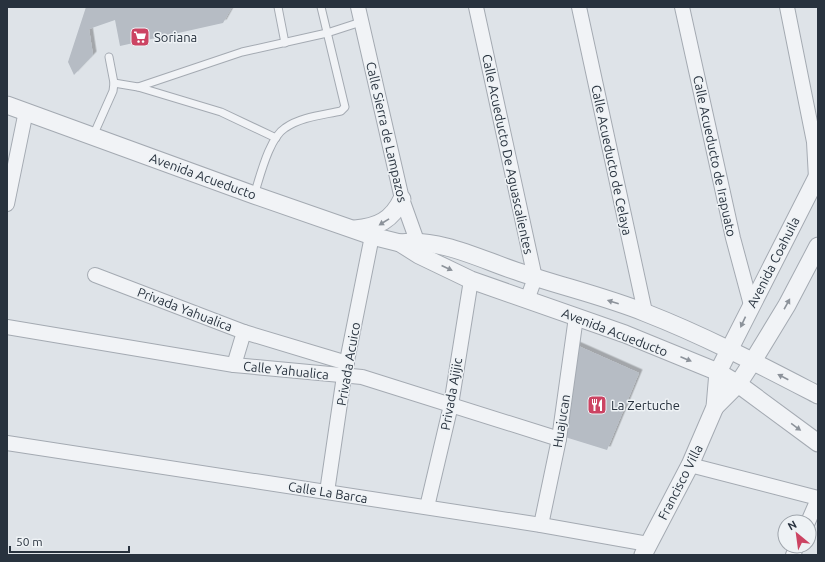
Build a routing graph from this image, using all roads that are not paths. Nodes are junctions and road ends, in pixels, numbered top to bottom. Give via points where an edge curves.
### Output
1 (278, 7) edge
2 (321, 7) edge
3 (358, 7) edge
4 (476, 7) edge
5 (578, 7) edge
6 (682, 7) edge
7 (786, 7) edge
8 (361, 22) junction
9 (327, 33) junction
10 (285, 43) junction
11 (109, 57) dead end
12 (114, 83) junction
13 (138, 87) junction
14 (7, 105) edge
15 (26, 111) junction
16 (93, 136) junction
17 (276, 138) junction
18 (817, 177) edge
19 (254, 195) junction
20 (402, 199) junction
21 (7, 204) edge
22 (355, 229) junction
23 (372, 236) junction
24 (818, 246) edge
25 (418, 248) junction
26 (814, 264) edge
27 (95, 275) dead end
28 (535, 278) junction
29 (471, 280) junction
30 (527, 300) junction
31 (751, 305) junction
32 (646, 312) junction
33 (576, 317) junction
34 (7, 327) edge
35 (244, 332) junction
36 (730, 350) junction
37 (753, 361) junction
38 (234, 365) junction
39 (346, 369) junction
40 (718, 372) junction
41 (738, 384) junction
42 (818, 395) edge
43 (451, 405) junction
44 (715, 407) junction
45 (559, 439) junction
46 (7, 443) edge
47 (818, 443) edge
48 (690, 465) junction
49 (327, 492) junction
50 (818, 499) edge
51 (428, 507) junction
52 (811, 514) edge
53 (541, 525) junction
54 (645, 549) edge

1 - 10 lane
2 - 9 lane
3 - 8 street, Calle Sierra de Lampazos
4 - 28 street, Calle Acueducto De Aguascalientes
5 - 32 street, Calle Acueducto de Celaya
6 - 31 street, Calle Acueducto de Irapuato via 733,238
7 - 18 street via 814,142
8 - 9 lane
8 - 20 street, Calle Sierra de Lampazos
9 - 10 lane
9 - 17 lane via 345,107 341,111 292,124 284,128
10 - 13 lane via 242,52
11 - 12 lane
12 - 13 lane
12 - 16 lane via 110,100
13 - 17 lane via 221,112
14 - 15 street, Avenida Acueducto
15 - 16 street, Avenida Acueducto
15 - 21 street
16 - 19 street, Avenida Acueducto
17 - 19 lane
18 - 31 street, Avenida Coahuila
19 - 22 street, Avenida Acueducto
20 -> 22 street via 397,209 382,224
20 - 25 street, Calle Sierra de Lampazos
22 - 23 street, Avenida Acueducto
23 - 25 street, Avenida Acueducto
23 - 39 street, Privada Acuico
24 - 26 street
25 - 28 street, Avenida Acueducto via 458,250
25 -> 29 street, Avenida Acueducto
37 -> 26 street
27 - 35 street, Privada Yahualica
28 - 30 street
32 -> 28 street, Avenida Acueducto
29 - 30 street, Avenida Acueducto
29 - 43 street, Privada Ajijic
30 - 33 street, Avenida Acueducto
31 -> 36 street, Avenida Coahuila
32 - 36 street, Avenida Acueducto
33 -> 40 street, Avenida Acueducto
33 - 45 street, Huajucan
34 - 38 street, Calle Yahualica
35 - 38 street, Privada Yahualica
35 - 39 street
36 - 37 street, Avenida Acueducto
36 - 40 street, Avenida Coahuila
37 - 41 street, Francisco Villa
42 -> 37 street, Avenida Acueducto
38 - 39 street, Calle Yahualica
39 - 43 street, Calle Yahualica
39 - 49 street, Privada Acuico
40 - 41 street, Avenida Acueducto
40 - 44 street, Francisco Villa
41 - 44 street, Francisco Villa
41 -> 47 street, Avenida Acueducto
43 - 45 street, Calle Yahualica
43 - 51 street, Privada Ajijic
44 - 48 street, Francisco Villa
45 - 53 street, Huajucan
46 - 49 street, Calle La Barca
48 - 50 street
48 - 54 street, Francisco Villa
49 - 51 street, Calle La Barca
50 - 52 street
51 - 53 street, Calle La Barca
53 - 54 street, Calle La Barca

